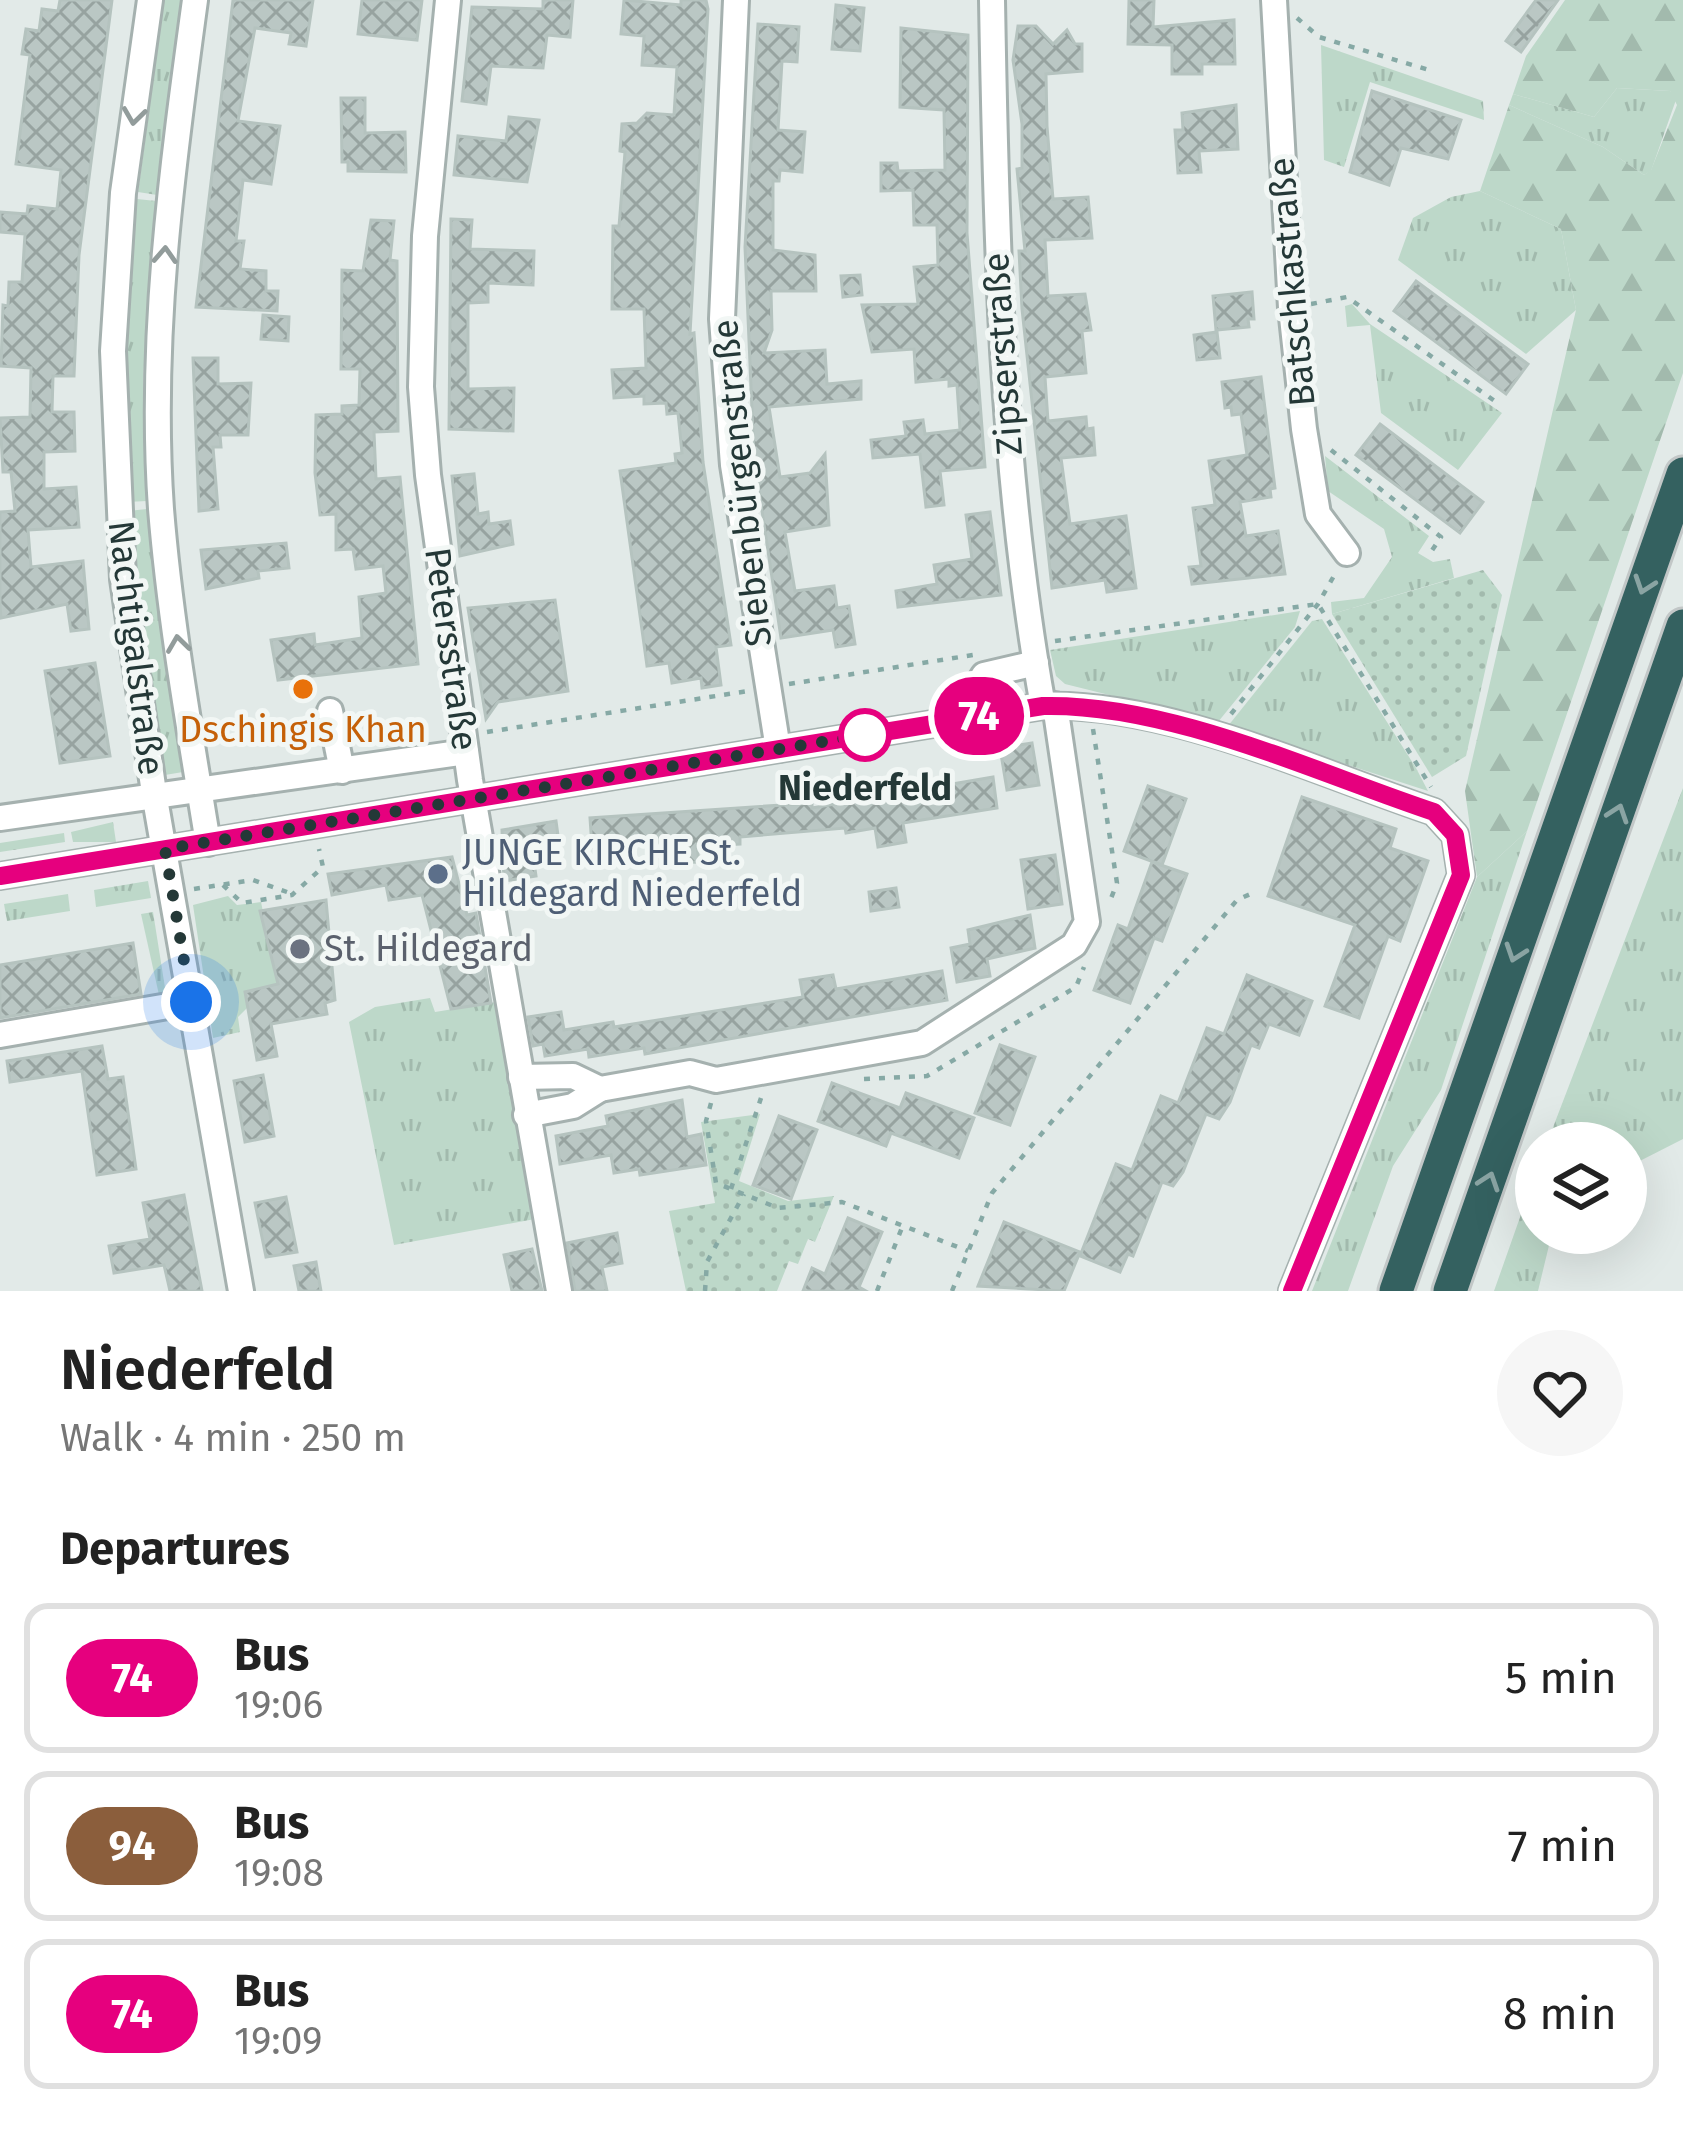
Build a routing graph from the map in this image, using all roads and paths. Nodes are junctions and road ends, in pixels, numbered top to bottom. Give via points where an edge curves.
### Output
1 (150, 0) edge
2 (195, 0) edge
3 (448, 0) edge
4 (736, 0) edge
5 (992, 0) edge
6 (1282, 6) edge
7 (1429, 70) dead end
8 (1291, 308) junction
9 (1499, 404) dead end
10 (1304, 429) junction
11 (1683, 474) edge
12 (1347, 553) joint
13 (1429, 555) dead end
14 (1318, 604) junction
15 (1683, 626) edge
16 (989, 653) dead end
17 (1035, 654) junction
18 (765, 688) junction
19 (1049, 705) junction
20 (330, 711) dead end
21 (968, 718) junction
22 (1213, 737) junction
23 (465, 744) junction
24 (778, 749) junction
25 (342, 771) junction
26 (154, 793) junction
27 (200, 794) junction
28 (474, 800) junction
29 (1434, 812) junction
30 (0, 818) edge
31 (208, 843) junction
32 (165, 849) junction
33 (321, 861) dead end
34 (0, 876) edge
35 (223, 884) junction
36 (1257, 891) dead end
37 (173, 893) junction
38 (293, 898) junction
39 (191, 1002) junction
40 (0, 1035) edge
41 (770, 1070) junction
42 (520, 1077) junction
43 (716, 1080) junction
44 (600, 1089) junction
45 (526, 1115) junction
46 (731, 1189) junction
47 (744, 1194) junction
48 (903, 1225) junction
49 (968, 1251) junction
50 (241, 1291) edge
51 (560, 1291) edge
52 (705, 1291) edge
53 (877, 1291) edge
54 (952, 1291) edge
55 (1292, 1291) edge
56 (1396, 1291) edge
57 (1450, 1291) edge

1 -> 26 street, Nachtigalstraße via 123,194 113,351 123,579
27 -> 2 street, Nachtigalstraße via 161,504 159,352 168,200
3 - 23 street, Petersstraße via 424,236 422,388 434,542
4 - 18 street, Siebenbürgenstraße via 722,319 733,466
5 - 17 street, Zipserstraße via 994,233
6 - 7 path via 1318,37
6 - 8 street, Batschkastraße
8 - 9 path via 1348,297
8 - 10 street, Batschkastraße
10 - 12 street, Batschkastraße via 1318,514
10 - 13 path via 1442,538
11 -> 56 highway
12 - 14 path
14 - 17 path
14 - 22 path
14 - 29 path via 1434,792
57 -> 15 highway
16 - 18 path
17 - 19 street, Zipserstraße
17 - 21 street via 984,675
18 - 23 path
18 - 24 street, Siebenbürgenstraße
19 - 21 street
19 - 22 street via 1122,711
19 - 41 street, Zipserstraße via 1087,922 1074,945 922,1043
20 - 25 street
21 - 24 street
22 - 29 street
23 - 25 street
23 - 28 street, Petersstraße
24 - 28 street
25 - 27 street
26 - 27 street
26 - 30 street
26 - 32 street, Nachtigalstraße
27 - 31 street, Nachtigalstraße
28 - 31 street
28 - 42 street, Petersstraße
29 - 55 street via 1455,835 1461,875
31 - 32 street
32 - 34 street
32 - 37 street, Nachtigalstraße
33 - 38 path
35 - 37 path
35 - 38 path via 253,880
35 - 38 path via 242,903
36 - 49 path via 1238,900 992,1192
37 - 39 street, Nachtigalstraße
39 - 40 street
39 - 50 street, Nachtigalstraße
41 - 43 street, Zipserstraße
41 - 46 path
42 - 44 street via 573,1076
42 - 45 street, Petersstraße
43 - 44 street, Zipserstraße via 690,1073
43 - 46 path via 706,1121 716,1183
44 - 45 street via 573,1106
45 - 51 street, Petersstraße
46 - 47 path
47 - 48 path via 778,1208 842,1202
47 - 52 path via 707,1262
48 - 49 path
48 - 53 path
49 - 54 path

